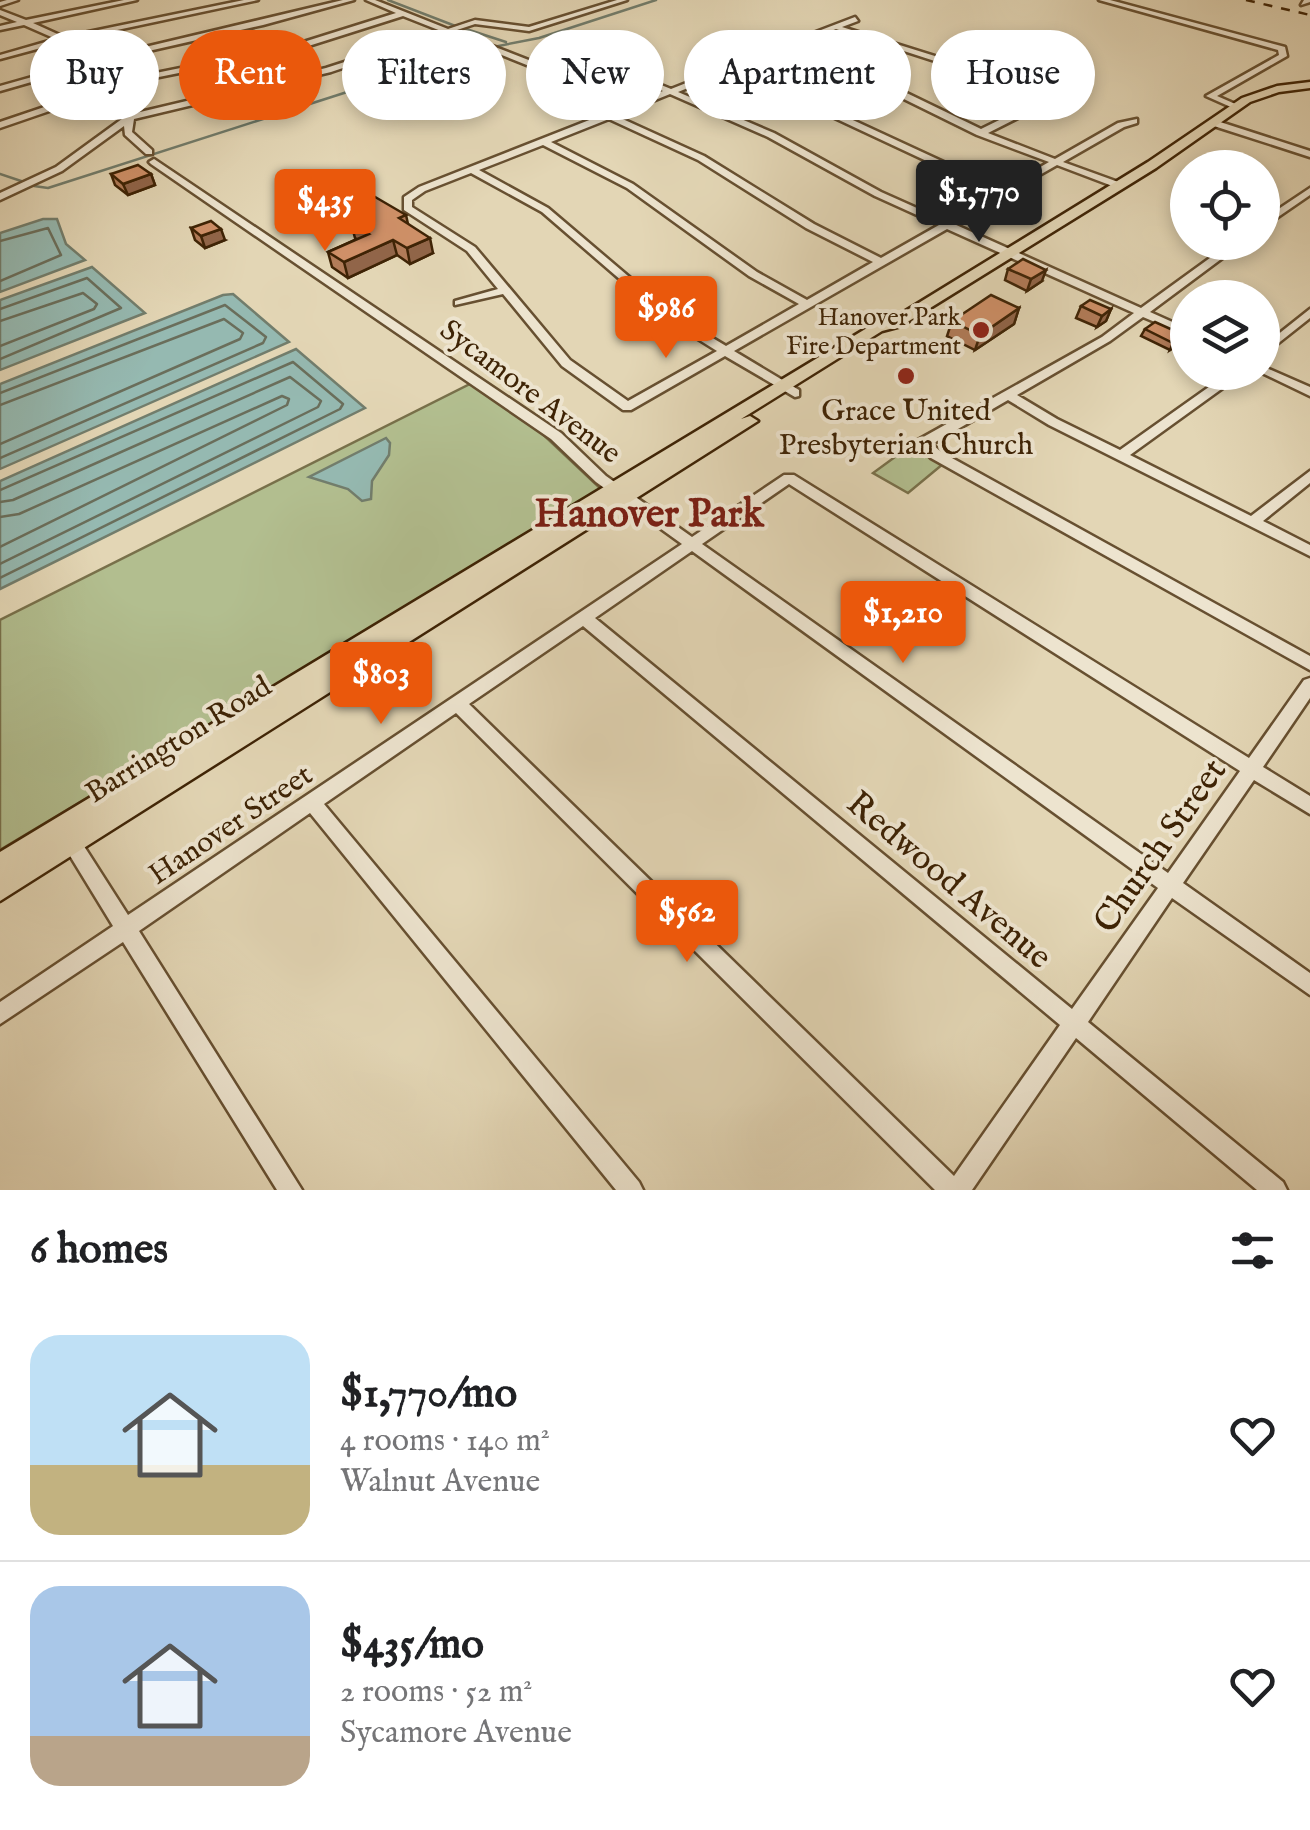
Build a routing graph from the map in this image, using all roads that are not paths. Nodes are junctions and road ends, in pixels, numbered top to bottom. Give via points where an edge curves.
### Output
1 (16, 0) edge
2 (134, 0) edge
3 (255, 0) edge
4 (351, 0) edge
5 (369, 0) edge
6 (624, 0) edge
7 (1102, 0) edge
8 (0, 4) edge
9 (0, 12) edge
10 (401, 14) junction
11 (855, 20) dead end
12 (24, 22) junction
13 (0, 28) edge
14 (836, 28) junction
15 (43, 30) edge
16 (108, 30) edge
17 (441, 30) edge
18 (452, 30) edge
19 (831, 30) edge
20 (159, 46) edge
21 (30, 49) edge
22 (506, 53) edge
23 (0, 57) edge
24 (931, 58) edge
25 (159, 75) edge
26 (30, 80) edge
27 (684, 87) edge
28 (1310, 88) edge
29 (0, 89) edge
30 (672, 92) junction
31 (931, 94) edge
32 (664, 95) edge
33 (911, 99) edge
34 (914, 100) junction
35 (1236, 106) junction
36 (30, 115) edge
37 (127, 120) edge
38 (131, 120) edge
39 (600, 120) edge
40 (619, 120) edge
41 (850, 120) edge
42 (1004, 120) edge
43 (1134, 122) dead end
44 (1217, 124) junction
45 (0, 125) edge
46 (980, 132) junction
47 (545, 142) junction
48 (1310, 154) edge
49 (1057, 162) junction
50 (472, 170) junction
51 (1118, 185) junction
52 (1310, 191) edge
53 (1004, 193) junction
54 (0, 197) edge
55 (1280, 212) edge
56 (946, 225) junction
57 (1009, 252) junction
58 (1214, 260) edge
59 (881, 262) junction
60 (506, 290) junction
61 (459, 303) dead end
62 (807, 304) junction
63 (1144, 312) junction
64 (1310, 312) edge
65 (1170, 324) edge
66 (1280, 338) edge
67 (725, 351) junction
68 (1280, 378) edge
69 (789, 390) junction
70 (1214, 390) edge
71 (1310, 392) edge
72 (1006, 394) junction
73 (1120, 456) junction
74 (1310, 476) edge
75 (623, 493) junction
76 (1254, 521) junction
77 (692, 543) junction
78 (1310, 550) edge
79 (584, 618) junction
80 (1310, 664) edge
81 (1310, 685) edge
82 (458, 704) junction
83 (1251, 769) junction
84 (312, 802) junction
85 (1310, 806) edge
86 (67, 836) junction
87 (0, 866) edge
88 (1171, 885) junction
89 (0, 889) edge
90 (125, 929) junction
91 (1310, 985) edge
92 (0, 1014) edge
93 (1074, 1024) junction
94 (290, 1190) edge
95 (631, 1190) edge
96 (954, 1190) edge
97 (1275, 1190) edge

1 - 8 street
2 - 12 street
3 - 16 street
4 - 20 street
5 - 10 street
6 - 18 street via 530,29 475,22
7 - 35 street via 1282,49 1282,56 1210,96
9 - 12 street
10 - 17 street
10 - 25 street via 296,46
11 - 14 street
12 - 13 street
12 - 15 street
14 - 19 street
14 - 24 street
21 - 23 street
22 - 30 street via 597,90 641,79
26 - 29 street
27 - 30 street
28 - 35 main road, Barrington Road via 1257,95
28 - 44 main road, Barrington Road
30 - 32 street
30 - 56 street via 770,134
31 - 34 street
33 - 34 street
34 - 46 street
35 - 44 main road, Barrington Road
36 - 45 street
37 - 54 street via 58,169
38 - 75 street, Sycamore Avenue via 130,136 152,157 556,436
39 - 47 street
40 - 59 street via 701,158
41 - 53 street
42 - 46 street
43 - 49 street
44 - 48 street
44 - 51 main road, Barrington Road
46 - 49 street
47 - 50 street
47 - 62 street via 630,186
49 - 51 street
49 - 53 street
50 - 60 street via 406,199 407,208 470,250
50 - 67 street via 545,210 670,317
51 - 57 main road, Barrington Road
52 - 55 street
53 - 56 street
56 - 57 street
56 - 59 street
57 - 63 street
57 - 69 main road, Barrington Road via 888,334
58 - 63 street
59 - 62 street
60 - 61 street
60 - 67 street via 573,370 628,407
62 - 67 street
63 - 65 street
63 - 72 street
64 - 66 street
67 - 69 street
68 - 71 street
69 - 75 main road, Barrington Road
70 - 73 street
72 - 73 street
72 - 80 street via 923,443
73 - 76 street
74 - 76 street
75 - 77 street, Sycamore Avenue
75 - 86 main road, Barrington Road
76 - 78 street
77 - 79 street, Hanover Street
77 - 83 street, Hanover Street via 789,478
77 - 88 street, Sycamore Avenue
79 - 82 street, Hanover Street
79 - 93 street, Redwood Avenue
81 - 83 street, Church Street
82 - 84 street, Hanover Street
82 - 96 street
83 - 85 street
83 - 88 street, Church Street
84 - 90 street, Hanover Street
84 - 95 street
86 - 87 main road, Barrington Road
86 - 89 main road, Barrington Road
86 - 90 street
88 - 91 street, Sycamore Avenue
88 - 93 street, Church Street
90 - 92 street, Hanover Street
90 - 94 street
93 - 96 street, Church Street
93 - 97 street, Redwood Avenue

